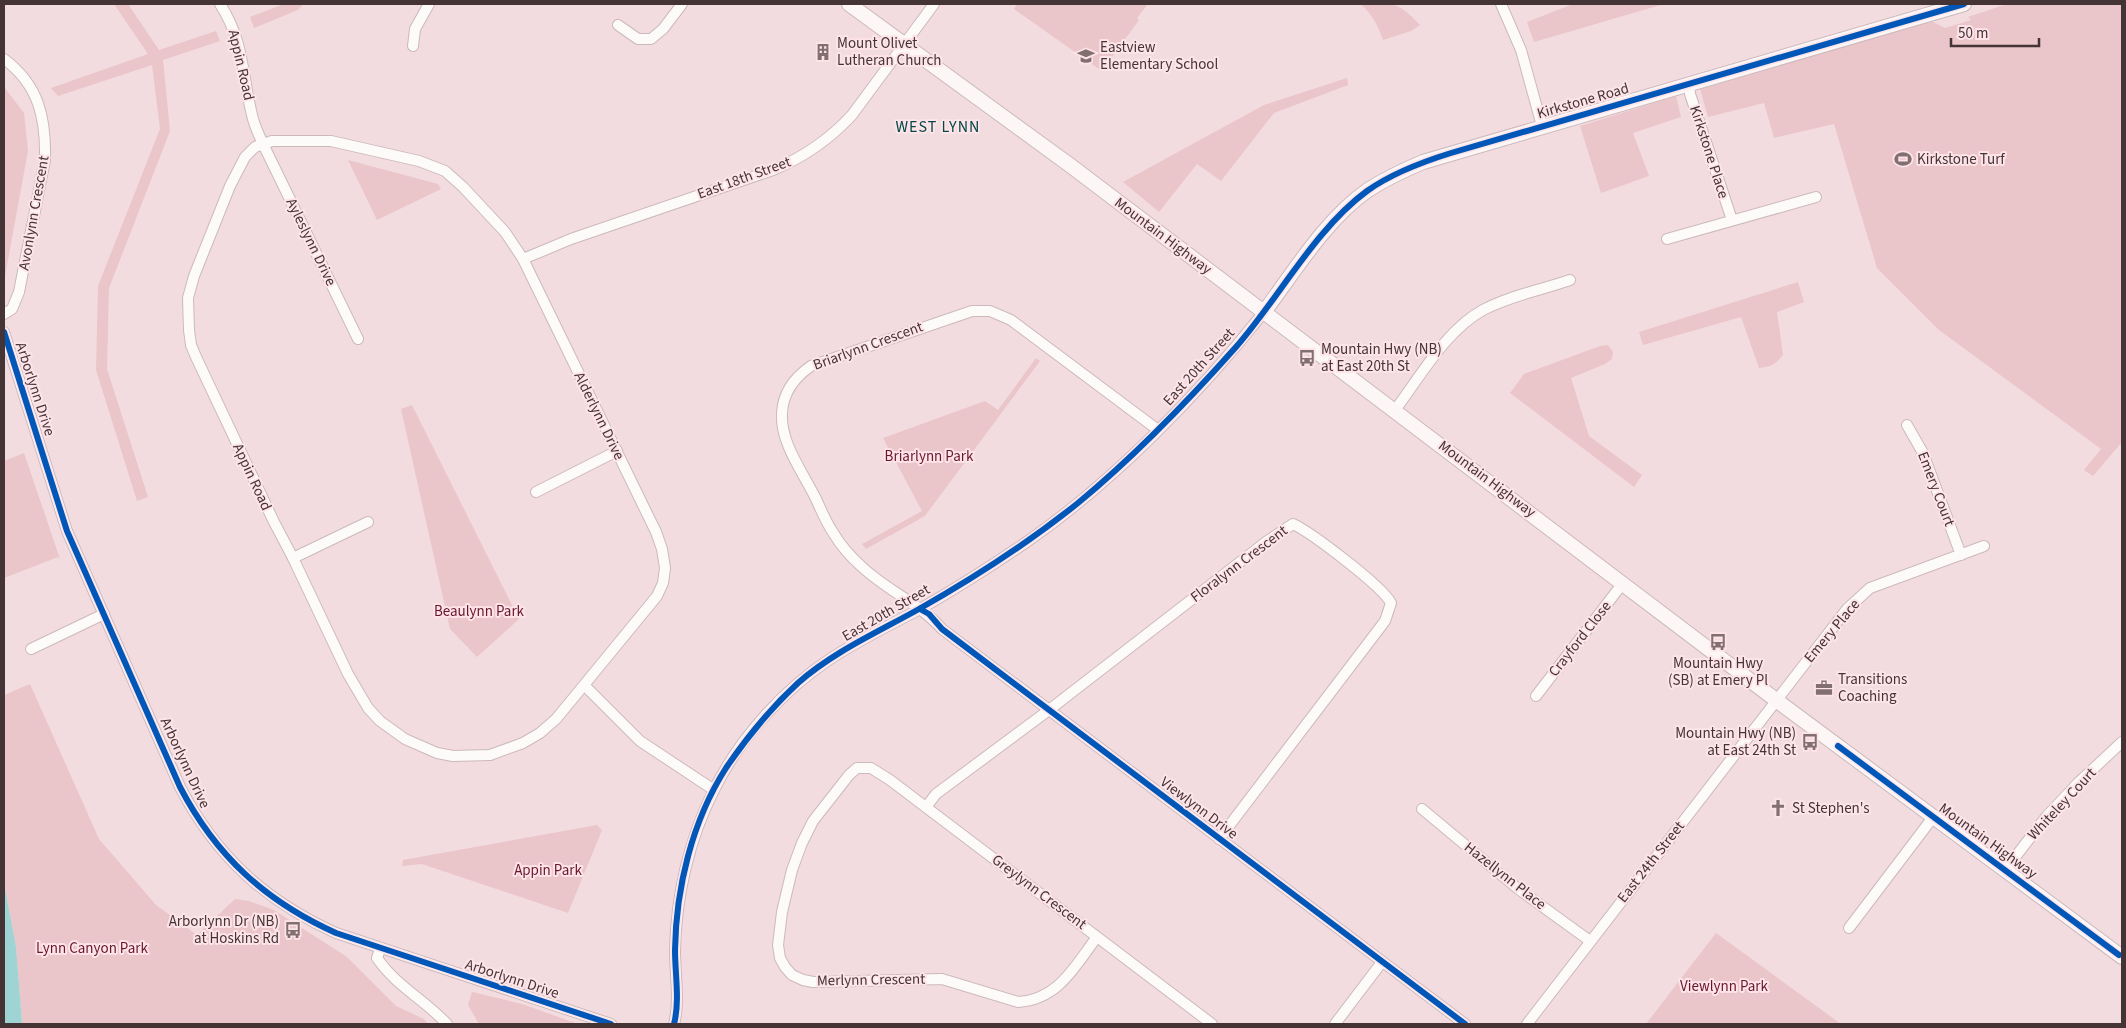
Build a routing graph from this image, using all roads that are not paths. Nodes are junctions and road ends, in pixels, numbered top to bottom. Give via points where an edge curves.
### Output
1 (220, 4) edge
2 (429, 4) edge
3 (682, 4) edge
4 (849, 4) edge
5 (934, 4) edge
6 (1501, 4) edge
7 (1964, 4) edge
8 (618, 25) dead end
9 (903, 44) junction
10 (413, 46) dead end
11 (4, 59) edge
12 (1689, 83) junction
13 (1542, 126) junction
14 (263, 144) junction
15 (1816, 197) dead end
16 (1732, 220) junction
17 (1667, 239) dead end
18 (523, 258) junction
19 (1570, 280) dead end
20 (1264, 312) junction
21 (4, 314) edge
22 (4, 332) edge
23 (358, 339) dead end
24 (1395, 410) junction
25 (1907, 425) dead end
26 (1158, 430) junction
27 (617, 452) junction
28 (536, 492) dead end
29 (368, 522) dead end
30 (1984, 546) dead end
31 (1961, 555) junction
32 (294, 558) junction
33 (1623, 583) junction
34 (920, 608) junction
35 (104, 614) junction
36 (31, 649) dead end
37 (584, 685) junction
38 (1536, 696) dead end
39 (1776, 700) junction
40 (1049, 710) junction
41 (2122, 742) edge
42 (862, 767) joint
43 (714, 790) junction
44 (926, 807) junction
45 (1422, 808) dead end
46 (1934, 816) junction
47 (1219, 839) junction
48 (2006, 869) junction
49 (1849, 928) dead end
50 (1097, 937) junction
51 (1590, 941) junction
52 (380, 949) junction
53 (2122, 957) edge
54 (1382, 962) junction
55 (447, 1024) edge
56 (611, 1024) edge
57 (674, 1024) edge
58 (1212, 1024) edge
59 (1335, 1024) edge
60 (1464, 1024) edge
61 (1527, 1024) edge

1 - 14 street, Appin Road via 239,42 252,117
2 - 10 street via 415,29
3 - 8 street via 651,40 638,40
4 - 9 main road, Mountain Highway
5 - 9 street, East 18th Street
6 - 13 street via 1521,50
7 - 12 main road, Kirkstone Road
9 - 18 street, East 18th Street via 838,130 793,161
9 - 20 main road, Mountain Highway
11 - 21 street, Avonlynn Crescent via 34,92 46,143 22,280 16,303
12 - 13 main road, Kirkstone Road
12 - 16 street, Kirkstone Place
13 - 20 main road, Kirkstone Road via 1422,162 1367,191 1321,237
14 - 18 street, Alderlynn Drive via 272,141 331,141 419,161 445,171 505,232
14 - 23 street, Ayleslynn Drive
14 - 32 street, Appin Road via 245,157 230,186 188,298 189,330 196,357
15 - 16 street
16 - 17 street
18 - 27 street, Alderlynn Drive
19 - 24 street via 1496,304 1471,318 1448,340
20 - 24 main road, Mountain Highway
20 - 26 street, East 20th Street
22 - 35 street, Arborlynn Drive via 67,531
24 - 33 main road, Mountain Highway
25 - 31 street, Emery Court via 1924,453
26 - 34 street, East 20th Street via 1078,503 1029,540
26 - 34 street, Briarlynn Crescent via 1011,320 990,311 972,311 944,319 823,361 800,374 784,399 783,429 827,522 861,567
27 - 28 street
27 - 37 street, Alderlynn Drive via 662,548 663,583 657,596
29 - 32 street
30 - 31 street, Emery Place
31 - 39 street, Emery Place via 1870,588 1834,623
32 - 37 street, Appin Road via 348,674 368,708 392,731 420,747 453,756 505,751 540,733
33 - 38 street, Crayford Close
33 - 39 main road, Mountain Highway
34 - 40 street, Viewlynn Drive
34 - 43 street, East 20th Street via 829,660 800,682 745,740
35 - 36 street
35 - 52 street, Arborlynn Drive via 180,787 213,840 250,879 289,909 336,933
37 - 43 street via 640,742
39 - 46 main road, Mountain Highway
39 - 51 street, East 24th Street
40 - 44 street, Floralynn Crescent via 936,794
40 - 47 street, Viewlynn Drive
40 - 47 street, Floralynn Crescent via 1285,528 1293,524 1318,541 1387,595 1390,611 1386,621
41 - 48 street, Whiteley Court via 2046,817
42 - 44 street, Greylynn Crescent via 879,772
42 - 50 street, Merlynn Crescent via 849,775 813,821 792,870 778,945 780,958 792,975 813,982 942,980 1012,1000 1030,1001 1055,990
43 - 57 street, East 20th Street via 692,844 680,895 675,948 677,1006
44 - 50 street, Greylynn Crescent
45 - 51 street, Hazellynn Place via 1517,888
46 - 48 main road, Mountain Highway
46 - 49 street
47 - 54 street, Viewlynn Drive
48 - 53 main road, Mountain Highway
50 - 58 street, Greylynn Crescent
51 - 61 street, East 24th Street
52 - 55 street via 377,958 385,970
52 - 56 street, Arborlynn Drive
54 - 59 street
54 - 60 street, Viewlynn Drive

